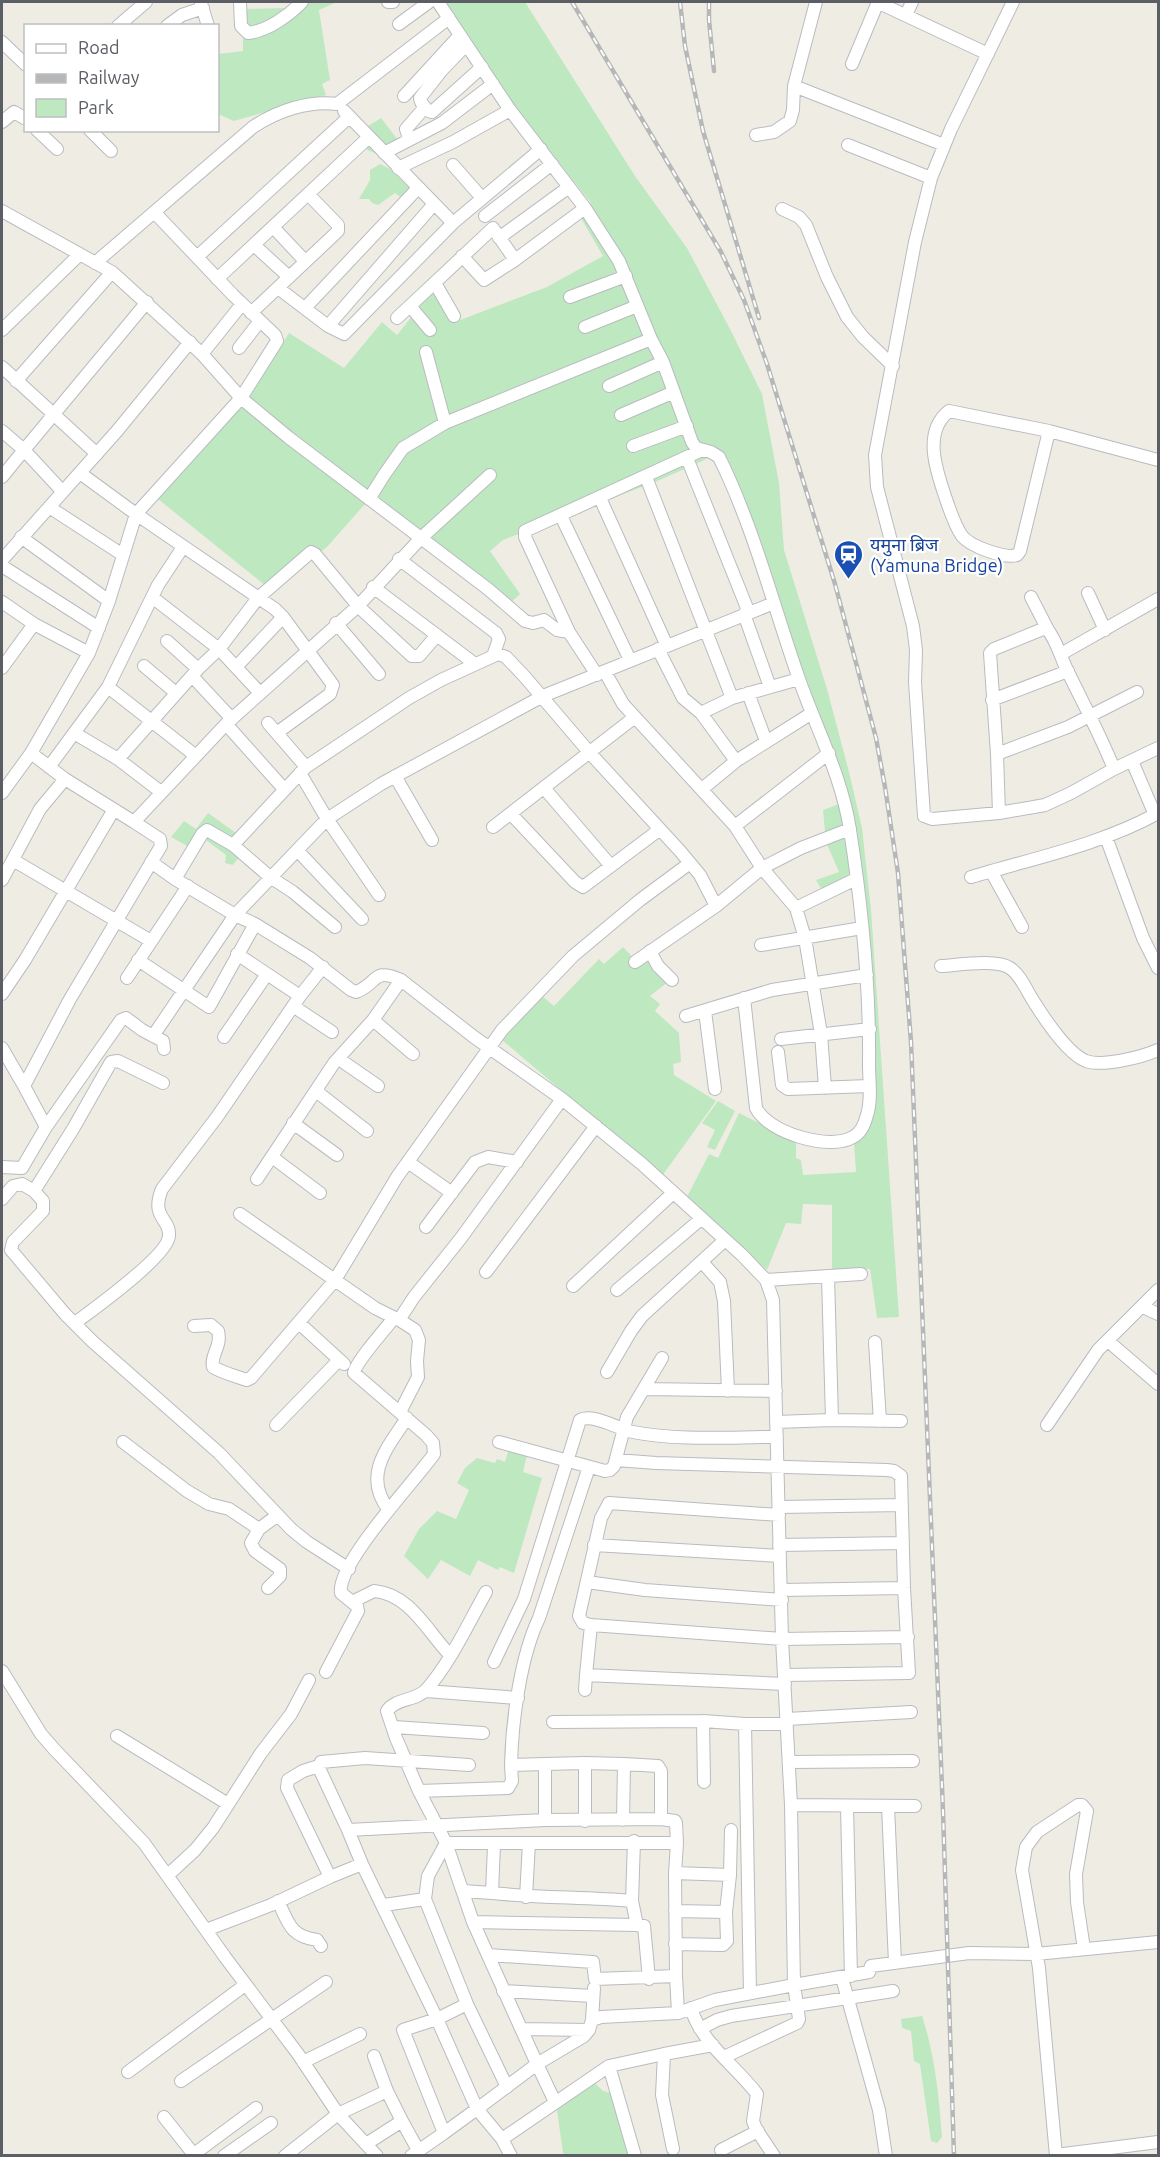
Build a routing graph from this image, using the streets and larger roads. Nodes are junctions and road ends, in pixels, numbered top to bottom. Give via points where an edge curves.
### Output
1 (146, 2) edge
2 (240, 2) edge
3 (302, 2) edge
4 (388, 2) edge
5 (393, 2) edge
6 (429, 2) edge
7 (438, 2) edge
8 (816, 2) edge
9 (878, 2) edge
10 (912, 2) edge
11 (1013, 2) edge
12 (202, 4) edge
13 (906, 15) junction
14 (449, 18) junction
15 (120, 24) edge
16 (170, 24) edge
17 (207, 24) edge
18 (399, 24) dead end
19 (463, 40) junction
20 (2, 42) edge
21 (988, 54) junction
22 (24, 63) edge
23 (852, 64) dead end
24 (482, 67) junction
25 (493, 84) junction
26 (794, 86) junction
27 (404, 96) dead end
28 (338, 104) junction
29 (425, 107) junction
30 (510, 110) junction
31 (349, 117) junction
32 (24, 118) edge
33 (2, 122) edge
34 (39, 132) edge
35 (92, 132) edge
36 (756, 135) dead end
37 (369, 137) junction
38 (409, 138) junction
39 (849, 145) dead end
40 (944, 145) junction
41 (57, 149) dead end
42 (541, 149) junction
43 (111, 151) dead end
44 (384, 153) junction
45 (552, 164) junction
46 (453, 165) dead end
47 (398, 168) junction
48 (931, 178) junction
49 (568, 187) junction
50 (418, 188) junction
51 (308, 194) junction
52 (479, 200) junction
53 (434, 204) junction
54 (585, 208) junction
55 (782, 209) dead end
56 (155, 213) junction
57 (3, 215) edge
58 (486, 216) junction
59 (453, 223) junction
60 (273, 227) junction
61 (496, 233) junction
62 (254, 245) junction
63 (79, 255) junction
64 (462, 256) junction
65 (197, 257) junction
66 (515, 260) junction
67 (305, 261) junction
68 (95, 263) junction
69 (112, 272) junction
70 (626, 276) junction
71 (289, 277) junction
72 (218, 279) junction
73 (435, 283) junction
74 (278, 288) junction
75 (570, 297) dead end
76 (147, 302) junction
77 (242, 304) junction
78 (410, 306) junction
79 (637, 306) junction
80 (305, 308) junction
81 (454, 316) dead end
82 (255, 317) junction
83 (397, 318) dead end
84 (328, 326) junction
85 (585, 327) dead end
86 (2, 330) edge
87 (430, 330) dead end
88 (651, 339) junction
89 (190, 342) junction
90 (239, 348) dead end
91 (426, 352) dead end
92 (202, 354) junction
93 (663, 362) junction
94 (893, 366) junction
95 (3, 372) edge
96 (16, 381) junction
97 (609, 387) dead end
98 (674, 392) junction
99 (241, 398) junction
100 (54, 415) junction
101 (621, 415) dead end
102 (445, 423) junction
103 (687, 426) junction
104 (2, 431) edge
105 (1049, 432) junction
106 (633, 446) dead end
107 (24, 450) junction
108 (702, 450) junction
109 (97, 454) junction
110 (687, 458) junction
111 (1158, 460) edge
112 (80, 473) junction
113 (490, 475) dead end
114 (2, 477) edge
115 (646, 477) junction
116 (62, 491) junction
117 (600, 498) junction
118 (369, 499) junction
119 (49, 507) junction
120 (136, 514) junction
121 (561, 516) junction
122 (21, 537) junction
123 (420, 539) junction
124 (183, 547) junction
125 (123, 555) junction
126 (399, 559) junction
127 (2, 560) edge
128 (2, 566) edge
129 (373, 587) junction
130 (1088, 593) dead end
131 (152, 597) junction
132 (1031, 597) dead end
133 (258, 598) junction
134 (1158, 599) edge
135 (109, 600) junction
136 (2, 602) edge
137 (774, 603) junction
138 (358, 606) junction
139 (746, 614) junction
140 (283, 617) junction
141 (336, 623) junction
142 (34, 624) junction
143 (99, 628) junction
144 (1047, 630) junction
145 (1105, 630) junction
146 (704, 631) junction
147 (569, 633) junction
148 (437, 635) junction
149 (167, 642) dead end
150 (662, 648) junction
151 (219, 649) junction
152 (307, 652) junction
153 (89, 653) junction
154 (1061, 654) junction
155 (493, 656) junction
156 (4, 659) edge
157 (630, 660) junction
158 (475, 664) junction
159 (144, 666) dead end
160 (236, 667) junction
161 (195, 672) junction
162 (1068, 672) junction
163 (379, 674) dead end
164 (601, 674) junction
165 (799, 679) junction
166 (108, 687) junction
167 (770, 687) junction
168 (1137, 692) dead end
169 (176, 693) junction
170 (260, 693) junction
171 (748, 693) junction
172 (543, 696) junction
173 (732, 698) junction
174 (992, 700) junction
175 (701, 712) junction
176 (812, 713) junction
177 (1091, 716) junction
178 (635, 717) junction
179 (151, 720) junction
180 (229, 721) junction
181 (268, 723) dead end
182 (278, 732) junction
183 (74, 733) junction
184 (766, 741) junction
185 (1158, 748) edge
186 (589, 752) junction
187 (31, 753) junction
188 (829, 753) junction
189 (998, 754) junction
190 (196, 756) junction
191 (118, 759) junction
192 (736, 761) junction
193 (1132, 761) junction
194 (49, 767) junction
195 (1114, 769) junction
196 (303, 770) junction
197 (395, 776) junction
198 (65, 779) junction
199 (544, 788) junction
200 (284, 789) junction
201 (702, 789) junction
202 (2, 792) edge
203 (160, 792) junction
204 (113, 811) junction
205 (999, 813) junction
206 (511, 814) junction
207 (1157, 814) edge
208 (327, 819) junction
209 (134, 822) junction
210 (735, 826) junction
211 (493, 827) dead end
212 (850, 828) junction
213 (659, 830) junction
214 (1106, 837) junction
215 (432, 840) dead end
216 (233, 845) junction
217 (297, 850) junction
218 (13, 860) junction
219 (151, 862) junction
220 (690, 863) junction
221 (611, 866) junction
222 (762, 868) junction
223 (992, 871) junction
224 (270, 877) junction
225 (971, 877) dead end
226 (175, 879) junction
227 (856, 879) junction
228 (2, 880) edge
229 (188, 886) junction
230 (65, 890) junction
231 (380, 895) dead end
232 (716, 906) junction
233 (796, 908) junction
234 (235, 915) junction
235 (362, 919) dead end
236 (115, 922) junction
237 (255, 924) junction
238 (335, 927) dead end
239 (1022, 927) dead end
240 (862, 928) junction
241 (805, 938) junction
242 (150, 941) junction
243 (761, 945) dead end
244 (650, 951) junction
245 (237, 954) junction
246 (138, 960) junction
247 (635, 962) dead end
248 (941, 966) dead end
249 (323, 967) junction
250 (1158, 968) edge
251 (267, 974) junction
252 (867, 975) junction
253 (127, 978) dead end
254 (401, 980) junction
255 (672, 980) dead end
256 (813, 984) junction
257 (185, 989) junction
258 (2, 994) edge
259 (744, 998) junction
260 (297, 1001) junction
261 (705, 1011) junction
262 (686, 1016) dead end
263 (373, 1020) junction
264 (870, 1029) junction
265 (332, 1032) dead end
266 (821, 1034) junction
267 (153, 1036) junction
268 (224, 1038) dead end
269 (782, 1039) dead end
270 (488, 1047) junction
271 (2, 1048) edge
272 (164, 1049) dead end
273 (1158, 1050) edge
274 (778, 1052) dead end
275 (413, 1054) dead end
276 (339, 1059) junction
277 (163, 1083) dead end
278 (24, 1086) junction
279 (378, 1086) dead end
280 (869, 1086) junction
281 (825, 1088) junction
282 (715, 1089) dead end
283 (316, 1091) junction
284 (562, 1099) junction
285 (293, 1123) junction
286 (596, 1126) junction
287 (46, 1127) junction
288 (368, 1131) dead end
289 (337, 1155) dead end
290 (272, 1157) junction
291 (408, 1162) junction
292 (517, 1162) junction
293 (2, 1167) edge
294 (20, 1169) junction
295 (257, 1179) dead end
296 (17, 1185) junction
297 (34, 1191) junction
298 (320, 1193) dead end
299 (452, 1193) junction
300 (673, 1193) junction
301 (2, 1199) edge
302 (240, 1214) dead end
303 (701, 1219) junction
304 (426, 1227) dead end
305 (725, 1240) junction
306 (702, 1262) junction
307 (486, 1272) dead end
308 (861, 1275) dead end
309 (828, 1276) junction
310 (335, 1280) junction
311 (766, 1280) junction
312 (573, 1286) dead end
313 (617, 1290) dead end
314 (1158, 1290) edge
315 (1143, 1307) junction
316 (1158, 1314) edge
317 (397, 1319) junction
318 (75, 1323) junction
319 (299, 1323) junction
320 (194, 1326) dead end
321 (1108, 1341) junction
322 (875, 1342) dead end
323 (662, 1358) dead end
324 (339, 1360) junction
325 (607, 1372) dead end
326 (354, 1373) junction
327 (1155, 1381) edge
328 (644, 1389) junction
329 (728, 1391) junction
330 (776, 1391) junction
331 (1158, 1396) edge
332 (403, 1415) junction
333 (832, 1420) junction
334 (880, 1421) junction
335 (901, 1421) dead end
336 (776, 1422) junction
337 (276, 1425) dead end
338 (1047, 1425) dead end
339 (623, 1430) junction
340 (777, 1437) junction
341 (123, 1442) dead end
342 (499, 1442) dead end
343 (567, 1460) junction
344 (616, 1460) junction
345 (589, 1467) junction
346 (778, 1467) junction
347 (902, 1505) junction
348 (389, 1510) junction
349 (779, 1511) junction
350 (278, 1515) junction
351 (259, 1529) junction
352 (903, 1543) junction
353 (594, 1545) junction
354 (779, 1550) junction
355 (349, 1569) junction
356 (587, 1582) junction
357 (268, 1588) dead end
358 (904, 1588) junction
359 (486, 1592) dead end
360 (781, 1595) junction
361 (352, 1602) junction
362 (591, 1625) junction
363 (908, 1637) junction
364 (783, 1639) junction
365 (450, 1655) junction
366 (494, 1662) dead end
367 (2, 1671) edge
368 (326, 1672) dead end
369 (586, 1675) junction
370 (309, 1680) dead end
371 (785, 1680) junction
372 (585, 1690) dead end
373 (426, 1691) junction
374 (518, 1698) junction
375 (911, 1712) dead end
376 (703, 1721) junction
377 (553, 1722) dead end
378 (787, 1722) junction
379 (745, 1724) junction
380 (394, 1727) junction
381 (483, 1733) dead end
382 (117, 1736) dead end
383 (407, 1761) junction
384 (913, 1761) dead end
385 (585, 1762) junction
386 (789, 1762) junction
387 (545, 1764) junction
388 (624, 1764) junction
389 (469, 1765) dead end
390 (511, 1765) junction
391 (319, 1766) junction
392 (704, 1782) dead end
393 (419, 1791) junction
394 (228, 1804) junction
395 (791, 1805) junction
396 (847, 1806) junction
397 (888, 1806) junction
398 (915, 1806) dead end
399 (545, 1820) junction
400 (623, 1820) junction
401 (662, 1820) junction
402 (585, 1821) junction
403 (436, 1825) junction
404 (348, 1830) junction
405 (731, 1830) dead end
406 (634, 1842) junction
407 (446, 1843) junction
408 (529, 1843) junction
409 (677, 1843) junction
410 (494, 1845) junction
411 (362, 1864) junction
412 (675, 1873) junction
413 (168, 1875) junction
414 (730, 1875) junction
415 (330, 1877) junction
416 (463, 1891) junction
417 (492, 1893) junction
418 (526, 1897) junction
419 (425, 1899) junction
420 (278, 1901) junction
421 (632, 1901) junction
422 (384, 1905) junction
423 (675, 1911) junction
424 (726, 1912) junction
425 (473, 1922) junction
426 (637, 1925) junction
427 (206, 1930) junction
428 (1158, 1942) edge
429 (675, 1944) junction
430 (321, 1946) dead end
431 (1084, 1949) junction
432 (1036, 1954) junction
433 (488, 1955) junction
434 (895, 1963) junction
435 (676, 1976) junction
436 (847, 1977) junction
437 (649, 1978) junction
438 (595, 1979) junction
439 (326, 1982) dead end
440 (245, 1985) junction
441 (794, 1985) junction
442 (503, 1991) junction
443 (893, 1991) dead end
444 (750, 1993) junction
445 (593, 1996) junction
446 (848, 1997) junction
447 (467, 2004) junction
448 (797, 2007) junction
449 (692, 2008) junction
450 (678, 2013) junction
451 (272, 2019) junction
452 (437, 2019) junction
453 (591, 2025) junction
454 (521, 2029) junction
455 (700, 2029) junction
456 (360, 2034) dead end
457 (713, 2045) junction
458 (664, 2054) junction
459 (374, 2056) dead end
460 (724, 2057) junction
461 (303, 2062) junction
462 (537, 2064) junction
463 (609, 2067) junction
464 (128, 2072) dead end
465 (180, 2081) dead end
466 (507, 2088) junction
467 (387, 2091) junction
468 (555, 2102) junction
469 (256, 2108) dead end
470 (477, 2109) junction
471 (338, 2114) junction
472 (164, 2117) dead end
473 (402, 2121) junction
474 (271, 2123) dead end
475 (758, 2131) junction
476 (444, 2133) junction
477 (501, 2139) junction
478 (1158, 2142) edge
479 (366, 2144) junction
480 (674, 2149) dead end
481 (721, 2150) dead end
482 (415, 2153) edge
483 (194, 2155) edge
484 (286, 2155) edge
485 (1056, 2155) edge
486 (224, 2156) edge
487 (377, 2156) edge
488 (511, 2156) edge
489 (635, 2156) edge
490 (774, 2156) edge
491 (886, 2156) edge

1 - 15 street
2 - 3 street via 241,26 248,33 264,29
4 - 5 street
6 - 18 street
7 - 14 street
8 - 26 street
9 - 13 street
9 - 23 street
10 - 13 street
11 - 21 street
12 - 16 street
12 - 17 street
13 - 21 street
14 - 19 street
14 - 28 street
19 - 24 street
19 - 27 street
19 - 29 street via 421,96
20 - 22 street
21 - 40 street
24 - 25 street
24 - 29 street via 435,110 431,112
25 - 30 street
25 - 38 street via 442,123
26 - 36 street via 790,121 774,132
26 - 40 street
28 - 31 street
28 - 56 street via 321,102 262,121 213,159
29 - 38 street via 406,129
30 - 42 street
30 - 47 street
31 - 37 street
31 - 65 street
32 - 33 street via 14,112
34 - 41 street
35 - 43 street
37 - 44 street
37 - 51 street
38 - 44 street
39 - 48 street
40 - 48 street
42 - 45 street
42 - 52 street
44 - 47 street
45 - 49 street
45 - 58 street
46 - 52 street
47 - 50 street
48 - 94 street via 915,242
49 - 54 street
49 - 61 street
50 - 53 street
50 - 80 street
51 - 60 street
51 - 67 street via 340,228
52 - 58 street
52 - 59 street
53 - 59 street
53 - 84 street
54 - 66 street
54 - 70 street
55 - 94 street via 806,225 847,317
56 - 65 street
56 - 68 street
57 - 63 street
58 - 61 street
59 - 84 street via 345,333
60 - 62 street
60 - 67 street
61 - 64 street
61 - 66 street
62 - 71 street
62 - 72 street
63 - 68 street
63 - 86 street
64 - 66 street via 484,280
64 - 73 street
65 - 72 street
67 - 71 street
68 - 69 street
69 - 76 street
69 - 96 street
70 - 75 street
70 - 79 street
71 - 74 street
72 - 77 street
73 - 78 street
73 - 81 street
74 - 80 street
74 - 82 street
76 - 89 street
76 - 100 street
77 - 82 street
77 - 92 street
78 - 83 street
78 - 87 street
79 - 85 street
79 - 88 street
80 - 84 street
82 - 90 street
82 - 99 street via 277,341
88 - 93 street
88 - 102 street
89 - 92 street
89 - 109 street
91 - 102 street
92 - 99 street
93 - 97 street
93 - 98 street
94 - 205 street via 874,468 913,626 924,816 932,819
95 - 96 street
96 - 100 street
98 - 101 street
98 - 103 street
99 - 118 street
99 - 120 street
100 - 107 street
100 - 109 street
102 - 118 street via 403,448
103 - 106 street
103 - 108 street via 692,442
104 - 107 street
105 - 105 street via 954,411 944,415 934,446 935,466 954,522 966,540 1000,554 1017,555
105 - 111 street
107 - 114 street
107 - 116 street
108 - 110 street
108 - 137 street via 715,454 722,463
109 - 112 street
110 - 115 street
110 - 139 street
112 - 116 street
112 - 120 street
113 - 123 street
115 - 117 street
115 - 146 street
116 - 119 street
117 - 121 street
117 - 150 street
118 - 123 street
119 - 122 street
119 - 125 street
120 - 124 street
120 - 125 street
121 - 147 street via 524,533
121 - 157 street
122 - 127 street
122 - 135 street
123 - 126 street
123 - 147 street via 525,621 544,620
124 - 131 street
124 - 133 street
125 - 135 street
126 - 129 street
126 - 155 street via 496,633 500,639
128 - 143 street
129 - 138 street
129 - 148 street
130 - 145 street
131 - 151 street
131 - 166 street
132 - 144 street
133 - 138 street via 313,552
133 - 140 street
133 - 151 street
134 - 145 street
135 - 143 street
136 - 142 street
137 - 139 street
137 - 165 street
138 - 141 street
138 - 148 street via 414,657
139 - 146 street
139 - 167 street
140 - 152 street
140 - 160 street
141 - 152 street
141 - 163 street
142 - 153 street
142 - 156 street
143 - 153 street
144 - 154 street
144 - 174 street via 991,651
145 - 154 street
146 - 150 street
146 - 173 street
147 - 164 street
148 - 158 street
149 - 161 street
150 - 157 street
150 - 175 street via 683,698
151 - 160 street
151 - 161 street
152 - 170 street
152 - 182 street via 329,678 333,689
153 - 187 street
154 - 162 street
155 - 158 street
155 - 172 street via 506,657
157 - 164 street
158 - 196 street via 409,698
159 - 169 street
160 - 170 street
161 - 169 street
161 - 180 street
162 - 174 street
162 - 177 street
164 - 172 street
164 - 178 street
165 - 167 street
165 - 176 street
166 - 179 street
166 - 183 street
167 - 171 street
168 - 177 street
169 - 179 street
170 - 180 street
171 - 173 street
171 - 184 street
172 - 186 street
172 - 197 street
173 - 175 street
174 - 189 street
175 - 192 street
176 - 184 street
176 - 188 street
177 - 189 street
177 - 195 street
178 - 186 street
178 - 201 street
179 - 190 street
179 - 191 street
180 - 190 street
180 - 200 street
181 - 182 street
182 - 196 street
183 - 191 street
183 - 194 street
184 - 192 street
185 - 193 street
186 - 199 street
186 - 213 street
187 - 194 street
187 - 202 street
188 - 210 street
188 - 212 street
189 - 205 street
190 - 203 street
191 - 203 street
192 - 201 street
193 - 195 street
193 - 207 street
194 - 198 street
195 - 205 street via 1058,800
196 - 200 street
196 - 208 street
197 - 208 street
197 - 215 street
198 - 204 street
198 - 218 street via 40,809
199 - 206 street
199 - 221 street
200 - 216 street
201 - 210 street
203 - 209 street
204 - 209 street
204 - 230 street
206 - 211 street
206 - 221 street via 578,885 587,886
207 - 214 street
208 - 217 street
208 - 231 street
209 - 219 street via 160,839
210 - 222 street
212 - 222 street
212 - 227 street
213 - 220 street
213 - 221 street
214 - 223 street
214 - 250 street
216 - 224 street
216 - 226 street via 205,831
217 - 224 street
217 - 235 street
218 - 228 street
218 - 230 street
219 - 226 street
219 - 236 street
220 - 232 street
220 - 270 street via 573,956
222 - 232 street
222 - 233 street
223 - 225 street
223 - 239 street
224 - 234 street
224 - 238 street
226 - 229 street
227 - 233 street
227 - 240 street
229 - 234 street
229 - 242 street
230 - 236 street
230 - 258 street
232 - 244 street
233 - 241 street
234 - 237 street
234 - 257 street
236 - 242 street
236 - 278 street
237 - 245 street
237 - 249 street
240 - 241 street
240 - 252 street
241 - 243 street
241 - 256 street
242 - 246 street
244 - 247 street
244 - 255 street
245 - 251 street
245 - 257 street via 209,1007
246 - 253 street
246 - 257 street
248 - 273 street via 985,964 1010,968 1069,1048 1086,1061 1139,1058
249 - 254 street via 356,992 377,975
249 - 260 street
251 - 260 street
251 - 268 street
252 - 256 street
252 - 264 street
254 - 263 street
254 - 270 street
256 - 259 street
256 - 266 street
257 - 267 street
259 - 261 street
259 - 280 street via 756,1108 777,1128 806,1140 851,1139 861,1131 867,1116
260 - 265 street
260 - 318 street via 162,1189 158,1209 169,1231 166,1245 135,1277
261 - 262 street
261 - 282 street
263 - 275 street
263 - 276 street
264 - 266 street
264 - 280 street
266 - 269 street
266 - 281 street
267 - 272 street via 163,1041
267 - 287 street via 126,1018 121,1020
270 - 284 street
270 - 291 street
271 - 278 street
274 - 281 street via 784,1088
276 - 279 street
276 - 283 street
277 - 297 street via 118,1061 111,1062
278 - 287 street
280 - 281 street
283 - 285 street
283 - 288 street
284 - 286 street
284 - 292 street
285 - 289 street
285 - 290 street
286 - 300 street
286 - 307 street
287 - 294 street
290 - 295 street
290 - 298 street
291 - 299 street
291 - 310 street
292 - 299 street via 481,1158
292 - 317 street
293 - 294 street
294 - 296 street
296 - 297 street
296 - 301 street
297 - 318 street via 44,1201 43,1211 13,1242 11,1250
299 - 304 street
300 - 303 street
300 - 312 street
302 - 310 street
303 - 305 street
303 - 313 street
305 - 306 street
305 - 311 street
306 - 325 street via 642,1316
306 - 329 street via 722,1286
308 - 309 street
309 - 311 street
309 - 333 street
310 - 317 street
310 - 319 street
311 - 330 street via 773,1300
314 - 315 street
315 - 316 street
315 - 321 street
317 - 326 street via 357,1364
317 - 332 street via 415,1330 418,1340 418,1377
318 - 350 street via 219,1453
319 - 320 street via 247,1380 213,1366 220,1344 218,1331 211,1325
319 - 324 street
321 - 327 street
321 - 338 street via 1089,1362
322 - 334 street
323 - 328 street
324 - 326 street
324 - 337 street
326 - 332 street
327 - 331 street
328 - 329 street
328 - 339 street
329 - 330 street
330 - 336 street
332 - 348 street via 377,1474 378,1494
332 - 348 street via 433,1443 434,1454
333 - 334 street
333 - 336 street
334 - 335 street
336 - 340 street
339 - 340 street via 649,1435
339 - 343 street via 584,1418 578,1423
339 - 344 street
340 - 346 street
341 - 351 street via 187,1491 209,1504 229,1509
342 - 343 street
343 - 345 street
343 - 366 street via 524,1599
344 - 345 street via 610,1470
344 - 346 street
345 - 374 street via 529,1638
346 - 347 street via 894,1471 901,1476
346 - 349 street
347 - 349 street
347 - 352 street
348 - 355 street
349 - 353 street via 609,1503
349 - 354 street
350 - 351 street
350 - 355 street via 297,1535
351 - 357 street via 252,1539 252,1548 281,1572
352 - 354 street
352 - 358 street
353 - 354 street
353 - 356 street
354 - 360 street
355 - 361 street via 340,1589
356 - 360 street via 645,1590
356 - 362 street via 579,1616 583,1623
358 - 360 street
358 - 363 street
359 - 365 street
360 - 364 street
361 - 365 street via 374,1591 394,1596 428,1626
361 - 368 street via 358,1611
362 - 364 street
362 - 369 street
363 - 364 street
363 - 371 street via 909,1672
364 - 371 street
365 - 373 street
367 - 413 street via 41,1734 144,1843
369 - 371 street
369 - 372 street
370 - 394 street via 291,1714
371 - 378 street
373 - 374 street
373 - 380 street via 389,1707 387,1715
374 - 390 street
375 - 378 street
376 - 377 street
376 - 379 street
376 - 392 street
378 - 379 street
378 - 386 street
379 - 444 street
380 - 381 street
380 - 383 street
382 - 394 street
383 - 389 street
383 - 391 street via 365,1758 323,1761
383 - 393 street
384 - 386 street
385 - 387 street
385 - 388 street
385 - 402 street
386 - 395 street
387 - 390 street
387 - 399 street
388 - 400 street
388 - 401 street via 654,1764 660,1768
390 - 393 street via 512,1781 508,1788
391 - 404 street
391 - 415 street via 288,1780 287,1788
393 - 403 street
394 - 413 street via 202,1842
395 - 396 street
395 - 441 street
396 - 397 street
396 - 436 street
397 - 398 street
397 - 434 street
399 - 402 street
399 - 403 street
400 - 401 street
400 - 402 street
401 - 409 street via 676,1823
403 - 404 street
403 - 407 street
404 - 411 street
405 - 414 street
406 - 408 street
406 - 409 street
406 - 421 street
407 - 410 street
407 - 416 street
407 - 419 street via 428,1876
408 - 410 street
408 - 418 street
409 - 412 street
410 - 417 street
411 - 415 street
411 - 422 street
412 - 414 street
412 - 423 street
413 - 427 street
414 - 424 street
415 - 420 street
416 - 417 street
416 - 425 street
417 - 418 street
418 - 421 street
419 - 422 street
419 - 447 street
420 - 427 street
420 - 430 street via 296,1932 317,1940
421 - 426 street
422 - 452 street
423 - 424 street
423 - 429 street
424 - 429 street via 726,1944
425 - 426 street
425 - 433 street
426 - 437 street via 644,1926
427 - 440 street
428 - 431 street
429 - 435 street
431 - 432 street
431 - 432 street via 1076,1874 1086,1811 1082,1804 1037,1832 1026,1847 1022,1870
432 - 434 street via 969,1953
432 - 485 street
433 - 438 street via 593,1962
433 - 442 street
434 - 436 street via 871,1966 869,1972
435 - 437 street
435 - 450 street
436 - 441 street
436 - 446 street
437 - 438 street
438 - 445 street
439 - 451 street
440 - 451 street
440 - 464 street
441 - 444 street
441 - 448 street
442 - 445 street
442 - 454 street
443 - 446 street
444 - 449 street
445 - 453 street
446 - 448 street
446 - 491 street via 879,2110
447 - 452 street
447 - 466 street
448 - 455 street via 731,2016
448 - 460 street via 799,2019 795,2025
449 - 450 street
449 - 455 street
450 - 453 street via 601,2017
451 - 461 street
451 - 465 street
452 - 470 street
452 - 476 street via 403,2030
453 - 454 street
453 - 462 street via 573,2043
454 - 462 street
455 - 457 street
456 - 461 street
457 - 458 street
457 - 460 street
458 - 463 street
458 - 480 street via 662,2095
459 - 467 street
460 - 475 street via 757,2094 753,2121
461 - 471 street
462 - 466 street
462 - 468 street
463 - 468 street
463 - 489 street
466 - 470 street
467 - 471 street
467 - 473 street
468 - 477 street
469 - 483 street
470 - 476 street
470 - 477 street
471 - 479 street
471 - 484 street
472 - 483 street
473 - 479 street
473 - 482 street
474 - 486 street
475 - 481 street
475 - 490 street
476 - 482 street
477 - 488 street
478 - 485 street
479 - 487 street

